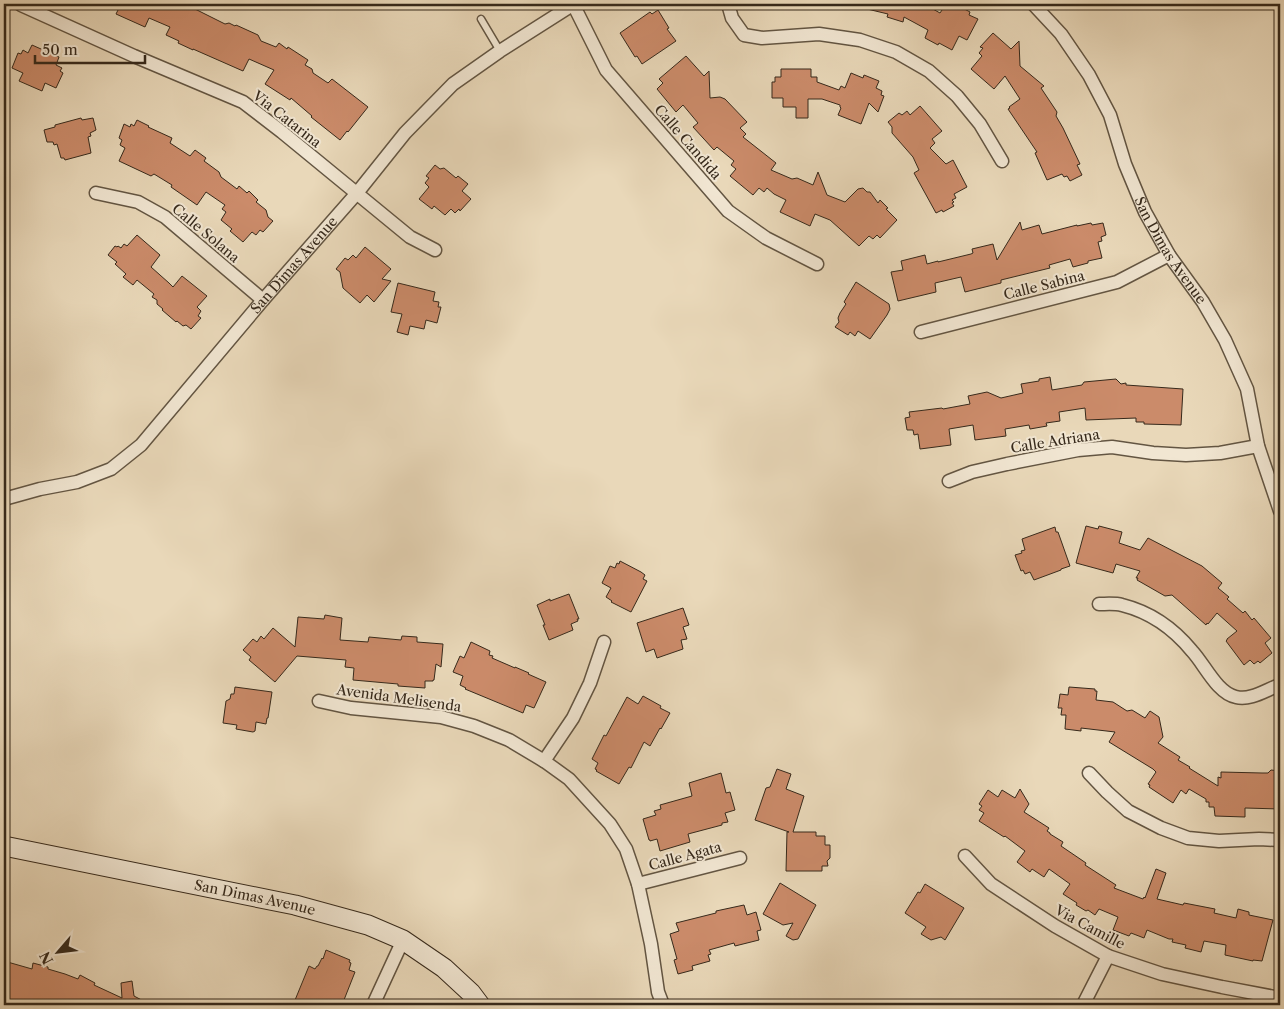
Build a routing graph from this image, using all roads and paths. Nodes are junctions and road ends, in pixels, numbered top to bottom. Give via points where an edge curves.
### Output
1 (574, 4) edge
2 (728, 4) edge
3 (1034, 4) edge
4 (21, 5) dead end
5 (481, 19) dead end
6 (500, 51) junction
7 (1002, 161) dead end
8 (96, 193) dead end
9 (357, 193) junction
10 (435, 250) dead end
11 (1169, 255) junction
12 (817, 264) dead end
13 (263, 300) junction
14 (921, 332) dead end
15 (1258, 446) junction
16 (949, 481) dead end
17 (4, 499) edge
18 (1280, 511) edge
19 (1099, 604) dead end
20 (604, 642) dead end
21 (1280, 685) edge
22 (320, 701) dead end
23 (544, 761) junction
24 (1089, 773) dead end
25 (1280, 840) edge
26 (4, 846) edge
27 (965, 856) dead end
28 (740, 858) dead end
29 (638, 884) junction
30 (404, 940) junction
31 (1108, 956) junction
32 (1280, 998) edge
33 (373, 1005) edge
34 (480, 1005) edge
35 (663, 1005) edge
36 (1083, 1005) edge

1 - 6 street, San Dimas Avenue
1 - 12 street, Calle Candida via 606,70 728,211 766,238
2 - 7 street via 732,18 744,35 762,38 818,34 860,40 896,52 929,71 957,96 980,124
3 - 11 street, San Dimas Avenue via 1061,34 1089,75 1110,115 1125,164 1145,212
4 - 9 street, Via Catarina via 243,102
5 - 6 lane
6 - 9 street, San Dimas Avenue via 453,84 405,133
8 - 13 street, Calle Solana via 138,202 166,217
9 - 10 street, Via Catarina via 410,237
9 - 13 street, San Dimas Avenue
11 - 14 street, Calle Sabina via 1117,282
11 - 15 street, San Dimas Avenue via 1203,302 1225,340 1247,389
13 - 17 street, San Dimas Avenue via 141,445 111,469 77,482
15 - 16 street, Calle Adriana via 1186,455 1112,447 1078,450 972,472
15 - 18 street, San Dimas Avenue
19 - 21 street via 1120,604 1168,626 1224,692 1237,698 1248,698
20 - 23 street via 590,683 573,718
22 - 23 street, Avenida Melisenda via 351,708 450,719 509,740
23 - 29 street, Avenida Melisenda via 569,779 610,824 626,849
24 - 25 street via 1128,810 1188,838
26 - 30 street, San Dimas Avenue via 295,905 368,925
27 - 31 street, Via Camille via 991,884
28 - 29 street, Calle Agata
29 - 35 street, Avenida Melisenda
30 - 33 street
30 - 34 street, San Dimas Avenue via 444,968
31 - 32 street, Via Camille via 1162,974
31 - 36 street

